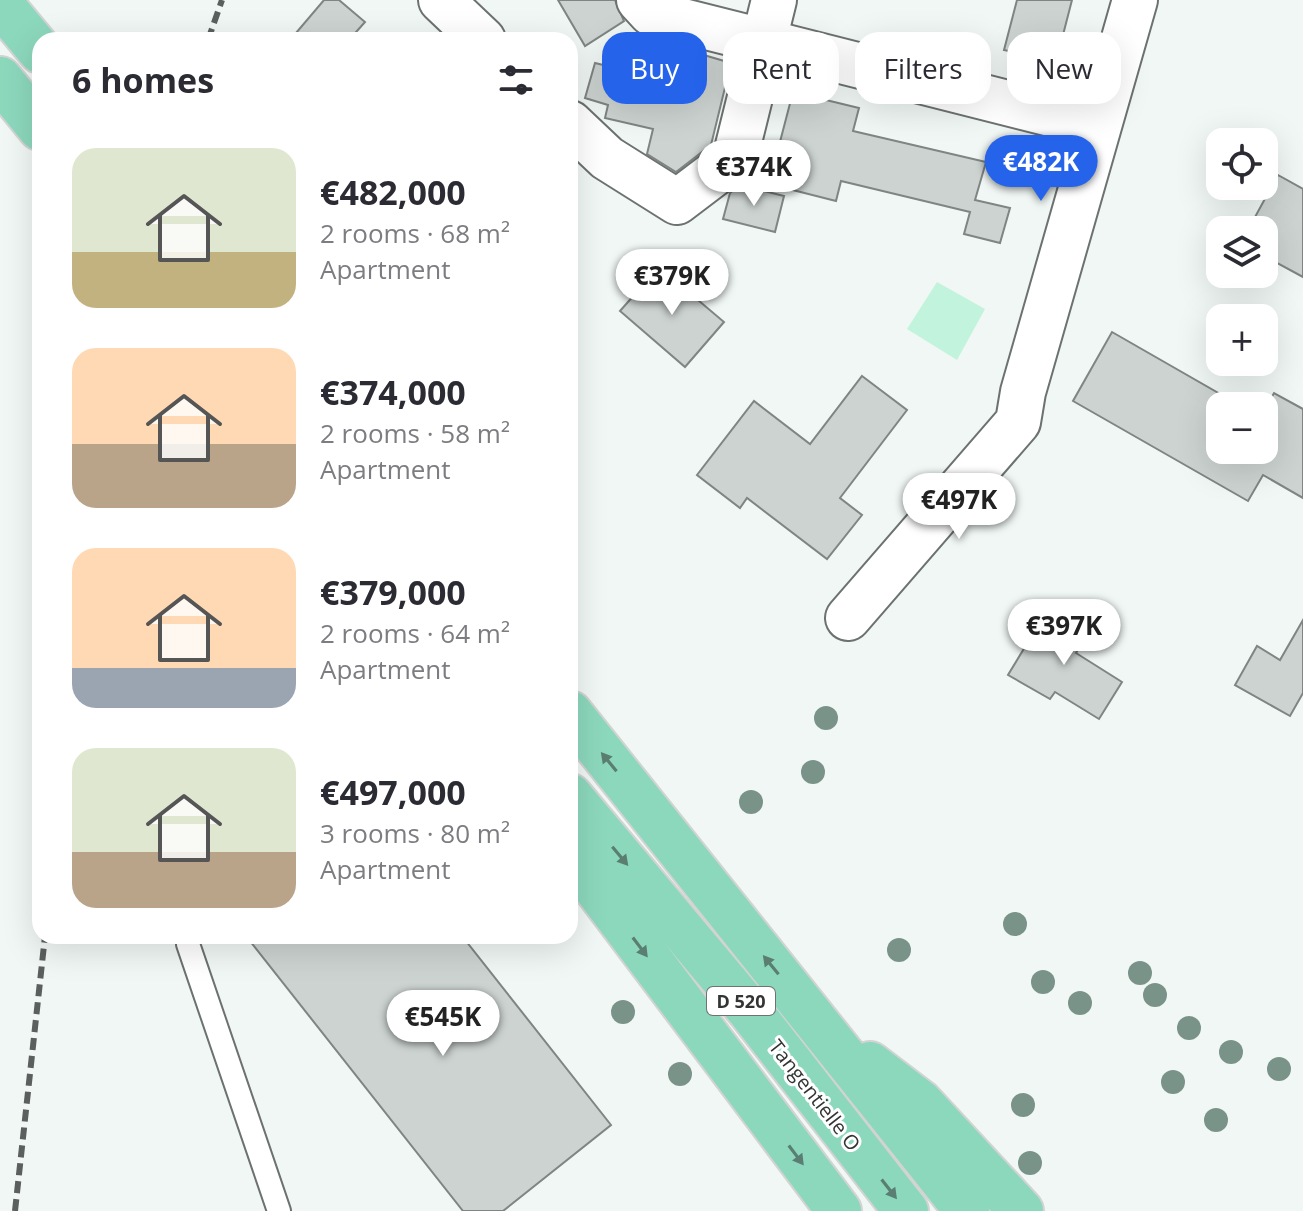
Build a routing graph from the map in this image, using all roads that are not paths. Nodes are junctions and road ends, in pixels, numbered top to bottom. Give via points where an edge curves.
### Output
1 (441, 0) edge
2 (639, 0) edge
3 (774, 0) edge
4 (1135, 0) edge
5 (0, 3) edge
6 (475, 32) edge
7 (767, 32) edge
8 (723, 33) edge
9 (32, 41) edge
10 (839, 62) edge
11 (0, 79) edge
12 (749, 104) edge
13 (32, 118) edge
14 (1098, 126) junction
15 (578, 131) edge
16 (848, 618) dead end
17 (578, 723) edge
18 (578, 806) edge
19 (578, 840) edge
20 (188, 944) dead end
21 (820, 1026) junction
22 (279, 1211) edge
23 (839, 1211) edge
24 (906, 1211) edge
25 (967, 1211) edge
26 (1021, 1211) edge

1 - 6 street
2 - 8 street via 651,13
3 - 7 street
4 - 14 street
5 - 9 main road
10 - 14 street
11 - 13 main road
12 - 15 street via 735,158 677,202 607,158
14 - 16 street via 1018,422
21 -> 17 main road, D 520
18 -> 24 main road, Tangentielle O / D 520 via 750,1011
19 -> 23 main road via 586,875
20 - 22 lane
21 - 25 main road, D 520
21 - 26 main road via 920,1102

